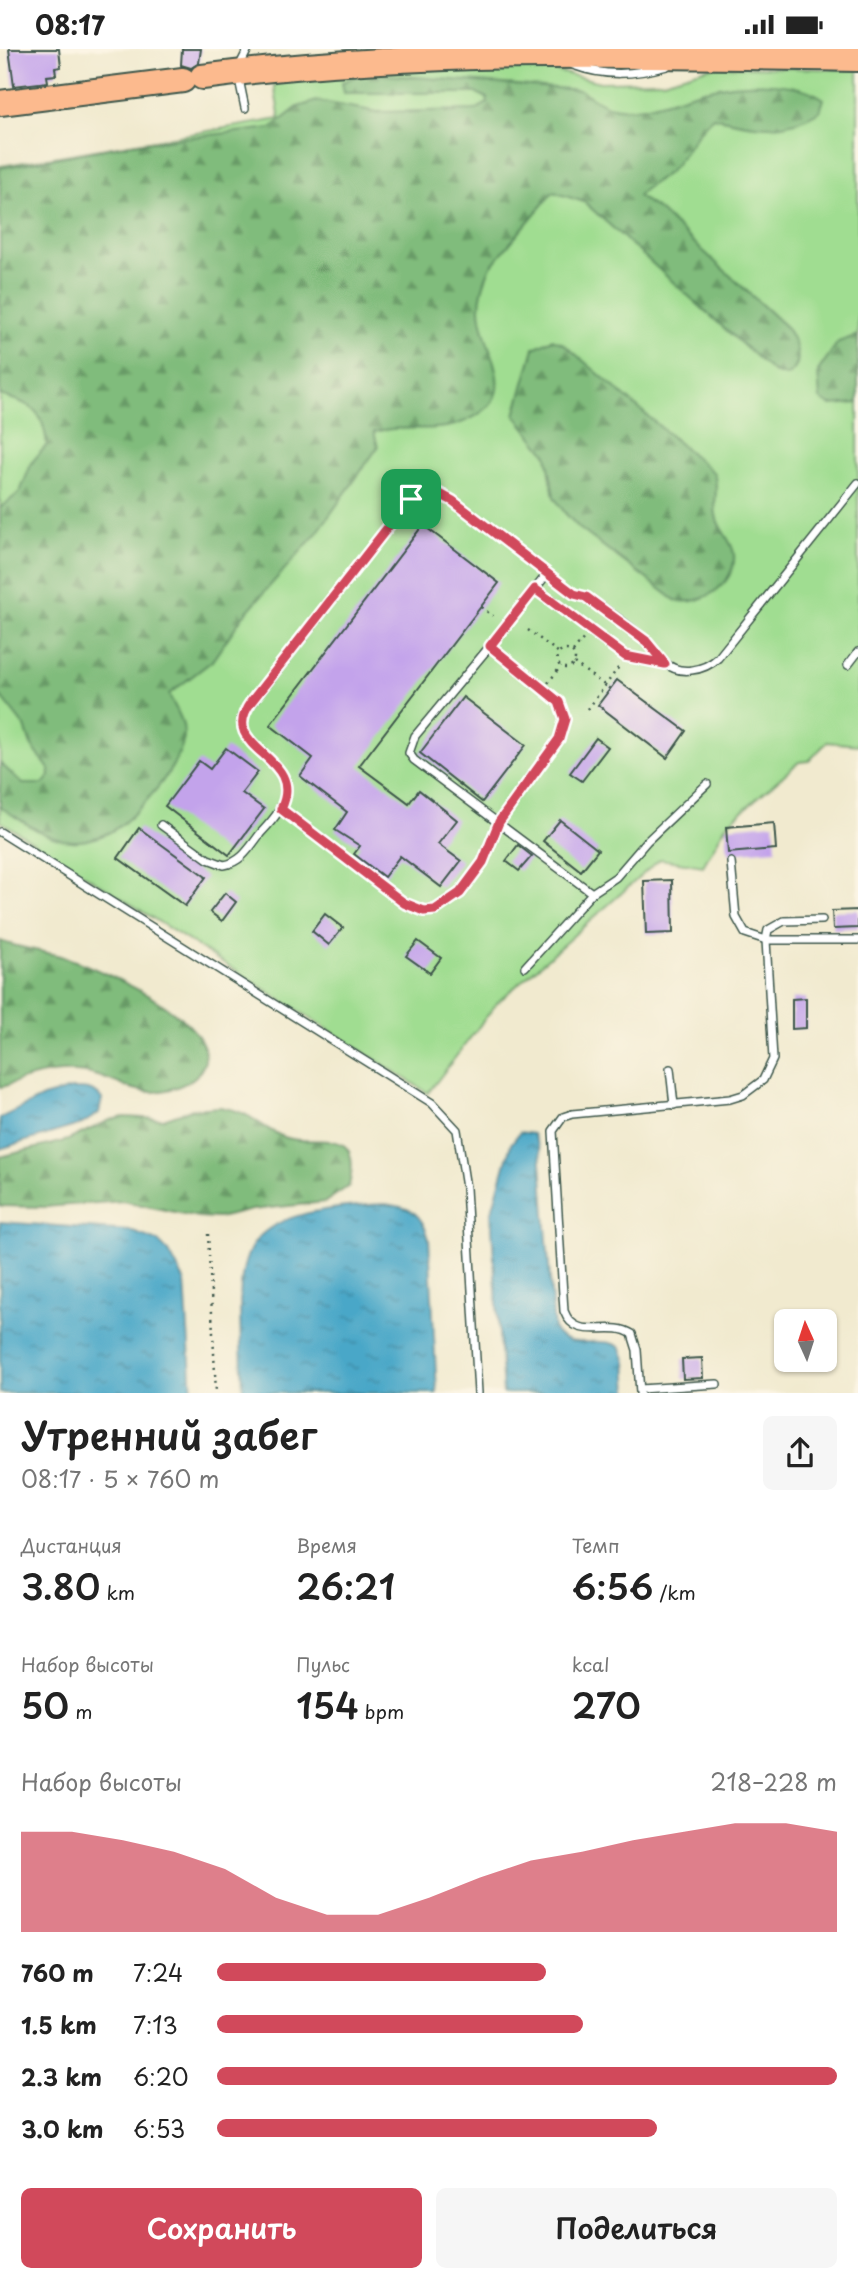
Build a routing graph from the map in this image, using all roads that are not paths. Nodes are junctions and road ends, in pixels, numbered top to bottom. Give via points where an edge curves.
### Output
1 (248, 49) edge
2 (858, 59) edge
3 (237, 72) junction
4 (0, 103) edge
5 (245, 108) dead end
6 (858, 484) edge
7 (547, 573) junction
8 (535, 589) junction
9 (490, 646) junction
10 (858, 652) edge
11 (665, 664) junction
12 (848, 665) dead end
13 (707, 784) dead end
14 (281, 809) junction
15 (499, 822) junction
16 (161, 825) dead end
17 (0, 832) edge
18 (731, 862) dead end
19 (592, 893) junction
20 (822, 920) dead end
21 (766, 940) junction
22 (858, 940) edge
23 (525, 967) dead end
24 (670, 1069) dead end
25 (674, 1105) junction
26 (717, 1384) dead end
27 (640, 1391) edge
28 (478, 1393) edge

1 - 3 lane
2 - 3 highway via 549,57 308,64
3 - 4 highway
3 - 5 lane
6 - 11 lane via 711,664 692,670
7 - 8 lane
7 - 11 lane via 646,641
7 - 14 lane via 447,496 424,494 411,499 242,716 246,738 283,776 286,794
8 - 9 lane
8 - 11 lane via 625,656
9 - 15 lane via 544,688 564,710 563,730
9 - 15 lane via 415,736 409,753
10 - 12 lane
13 - 19 lane via 616,877
14 - 15 lane via 404,903 424,911 445,906 460,893 483,862
14 - 16 lane via 240,859 224,865 208,859
15 - 19 lane
17 - 28 lane via 432,1103 457,1130 466,1188
18 - 21 lane via 738,926 754,938
19 - 23 lane
20 - 21 lane via 777,923 768,930
21 - 22 lane
21 - 25 lane via 774,1047 769,1071 743,1095
24 - 25 lane
25 - 27 lane via 572,1114 563,1117 553,1131 564,1311 579,1328 619,1329 632,1334
26 - 27 lane

